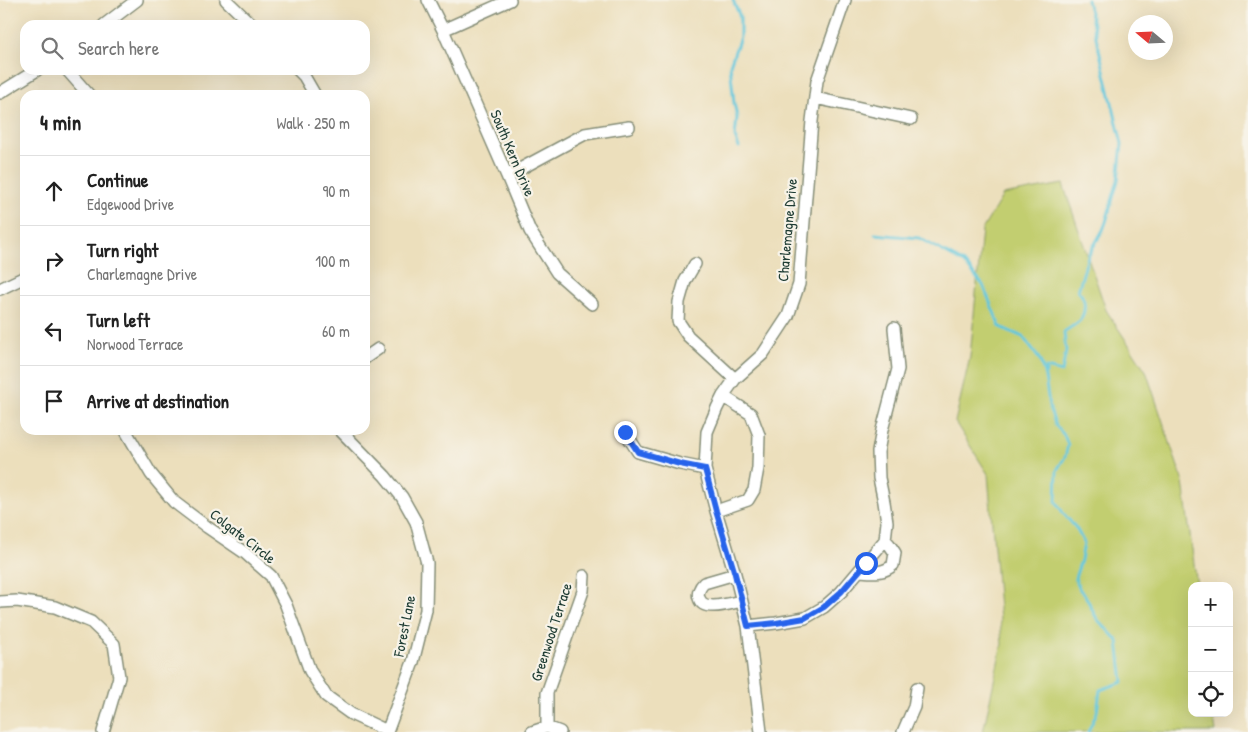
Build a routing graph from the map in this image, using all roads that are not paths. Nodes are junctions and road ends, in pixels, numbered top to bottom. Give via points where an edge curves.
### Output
1 (137, 0) edge
2 (226, 0) edge
3 (428, 0) edge
4 (510, 0) edge
5 (846, 0) edge
6 (111, 20) edge
7 (247, 20) edge
8 (443, 30) junction
9 (29, 75) edge
10 (71, 75) edge
11 (303, 75) edge
12 (85, 90) edge
13 (312, 90) edge
14 (0, 93) edge
15 (815, 98) junction
16 (911, 119) dead end
17 (629, 127) dead end
18 (507, 176) junction
19 (695, 264) dead end
20 (20, 279) edge
21 (0, 289) edge
22 (592, 304) dead end
23 (894, 328) dead end
24 (378, 349) dead end
25 (370, 355) edge
26 (735, 379) junction
27 (723, 396) junction
28 (625, 432) dead end
29 (128, 435) edge
30 (345, 435) edge
31 (705, 469) junction
32 (716, 511) junction
33 (885, 540) junction
34 (860, 571) junction
35 (735, 574) junction
36 (584, 576) dead end
37 (741, 601) junction
38 (0, 602) edge
39 (748, 626) junction
40 (916, 688) dead end
41 (547, 727) junction
42 (103, 732) edge
43 (387, 732) edge
44 (532, 732) edge
45 (560, 732) edge
46 (761, 732) edge
47 (903, 732) edge

1 - 6 street
2 - 7 street
3 - 8 street, South Kern Drive
4 - 8 street
5 - 15 street, Charlemagne Drive
8 - 18 street, South Kern Drive
9 - 14 street
10 - 12 street
11 - 13 street
15 - 16 street
15 - 26 street, Charlemagne Drive via 799,284 788,316 762,354
17 - 18 street via 585,134
18 - 22 street, South Kern Drive via 530,231 557,273
19 - 26 street via 685,281 678,321 688,336
20 - 21 street
23 - 33 street via 898,369 878,452
24 - 25 street
26 - 27 street, Charlemagne Drive
27 - 31 street, Charlemagne Drive via 707,432
27 - 32 street via 751,414 759,435 758,468 754,490 748,500
28 - 31 street via 638,452
29 - 43 street, Colgate Circle via 151,474 174,502 245,553 271,576 286,605 310,670 326,696 351,714
30 - 43 street, Forest Lane via 402,497 416,522 427,563 426,610 413,662
31 - 32 street, Charlemagne Drive
32 - 35 street, Charlemagne Drive
33 - 34 street
33 - 34 street via 895,553 893,565 883,571
34 - 39 street via 824,607 805,618
35 - 37 street, Charlemagne Drive
35 - 37 street via 704,583 699,598 702,603 714,607
36 - 41 street, Greenwood Terrace via 583,591 547,693
37 - 39 street, Charlemagne Drive
38 - 42 street via 17,601 55,608 91,622 114,644 119,677
39 - 46 street, Charlemagne Drive
40 - 47 street via 914,707
41 - 44 street
41 - 45 street

